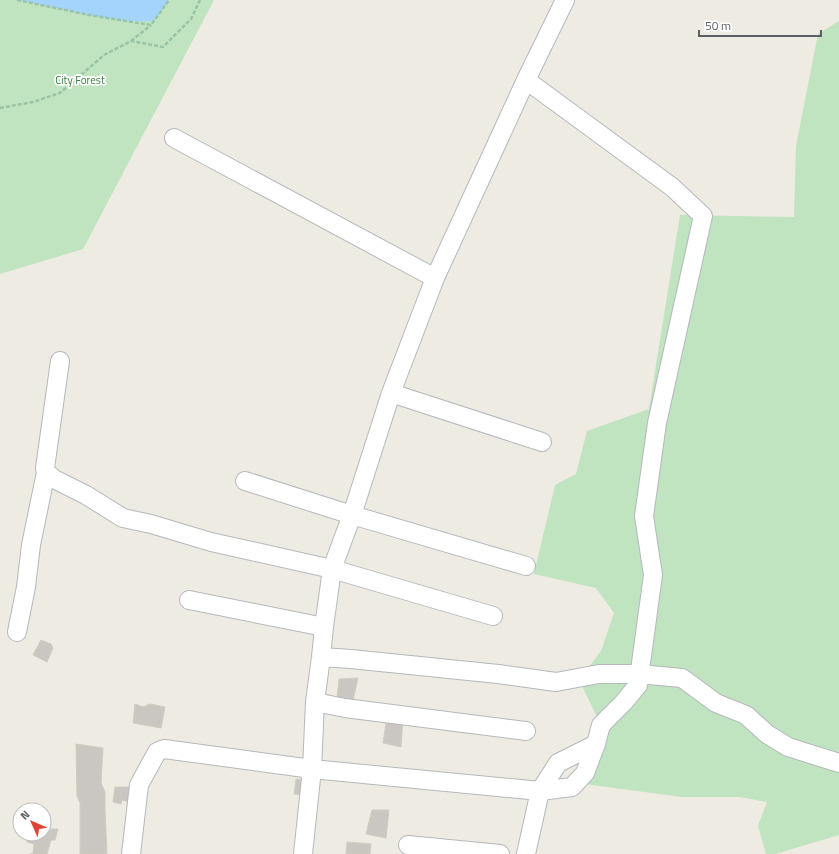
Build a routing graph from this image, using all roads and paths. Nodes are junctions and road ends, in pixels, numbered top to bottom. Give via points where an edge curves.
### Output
1 (17, 0) edge
2 (170, 0) edge
3 (200, 0) edge
4 (565, 0) edge
5 (151, 25) junction
6 (131, 41) junction
7 (526, 80) junction
8 (0, 108) edge
9 (174, 138) dead end
10 (435, 278) junction
11 (60, 361) dead end
12 (391, 393) junction
13 (542, 442) dead end
14 (46, 472) junction
15 (245, 481) dead end
16 (352, 515) junction
17 (526, 566) dead end
18 (332, 570) junction
19 (189, 600) dead end
20 (493, 616) dead end
21 (324, 626) junction
22 (17, 632) dead end
23 (321, 657) junction
24 (639, 674) junction
25 (315, 702) junction
26 (526, 731) dead end
27 (596, 744) junction
28 (839, 763) edge
29 (312, 769) junction
30 (540, 791) junction
31 (408, 845) dead end
32 (131, 854) edge
33 (303, 854) edge
34 (500, 854) edge
35 (526, 854) edge

1 - 5 path
2 - 5 path
3 - 6 path via 191,19 163,47
4 - 7 street
5 - 6 path
6 - 8 path via 104,55 60,93 33,102
7 - 10 street
7 - 24 street via 672,187 703,216 657,423 644,516 653,575
9 - 10 street
10 - 12 street
11 - 14 street
12 - 13 street
12 - 16 street
14 - 18 street via 123,518 211,542
14 - 22 street
15 - 16 street
16 - 17 street
16 - 18 street
18 - 20 street
18 - 21 street
19 - 21 street
21 - 23 street
23 - 24 street via 556,682 599,674
23 - 25 street
24 - 27 street via 638,685 601,725
24 - 28 street via 682,678 716,703 746,715 788,747
25 - 26 street
25 - 29 street
27 - 30 street via 558,763
27 - 30 street via 585,773 572,787
29 - 30 street
29 - 32 street via 172,749 161,750 157,752 140,785
29 - 33 street
30 - 35 street
31 - 34 street

